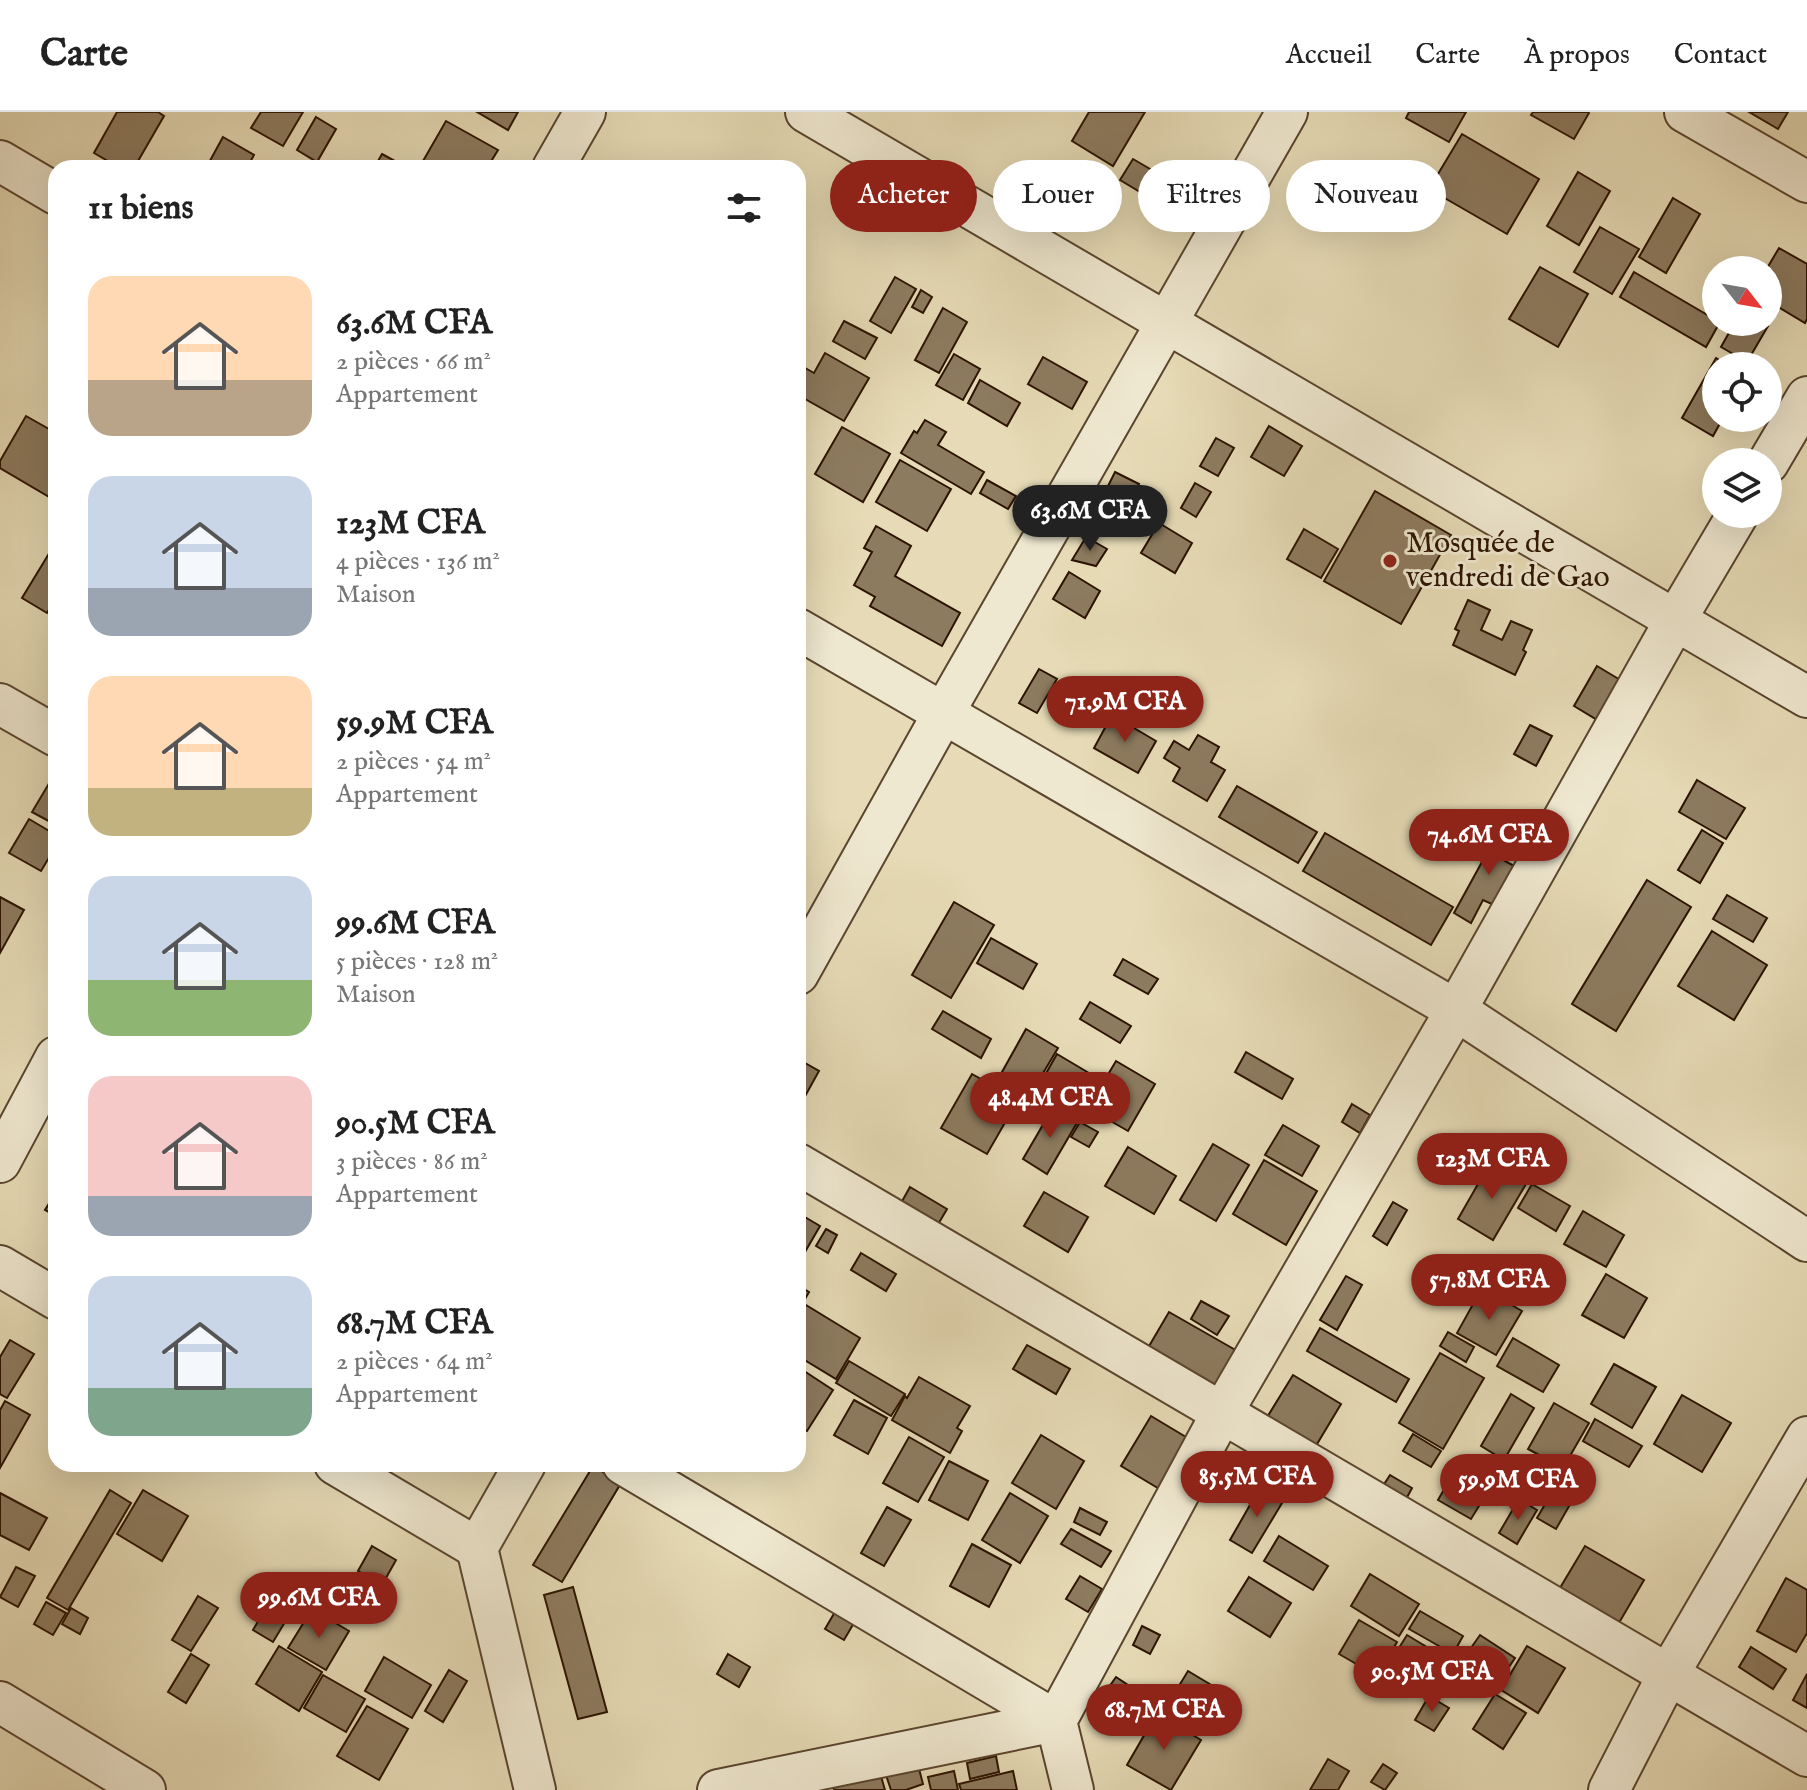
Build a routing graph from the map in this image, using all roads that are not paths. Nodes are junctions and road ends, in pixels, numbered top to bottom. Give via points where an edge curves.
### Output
1 (585, 112) edge
2 (806, 112) edge
3 (1287, 112) edge
4 (1685, 112) edge
5 (558, 160) edge
6 (0, 161) edge
7 (1807, 182) edge
8 (48, 189) edge
9 (1167, 322) junction
10 (1807, 397) edge
11 (1777, 448) edge
12 (1730, 528) edge
13 (1676, 619) junction
14 (806, 634) edge
15 (1807, 697) edge
16 (0, 704) edge
17 (943, 714) junction
18 (48, 731) edge
19 (806, 960) edge
20 (1456, 1010) junction
21 (48, 1072) edge
22 (0, 1162) edge
23 (806, 1169) edge
24 (1807, 1241) edge
25 (0, 1266) edge
26 (48, 1294) edge
27 (1222, 1413) junction
28 (1807, 1437) edge
29 (349, 1472) edge
30 (520, 1472) edge
31 (636, 1472) edge
32 (477, 1548) junction
33 (1668, 1675) junction
34 (0, 1702) edge
35 (1056, 1721) junction
36 (1807, 1756) edge
37 (145, 1790) edge
38 (535, 1790) edge
39 (718, 1790) edge
40 (1073, 1790) edge
41 (1609, 1790) edge

1 - 5 street
2 - 9 street
3 - 9 street
4 - 7 street
6 - 8 street
9 - 13 street
9 - 17 street
10 - 11 street
12 - 13 street
13 - 15 street
13 - 20 street
14 - 17 street
16 - 18 street
17 - 19 street
17 - 20 street
20 - 24 street
20 - 27 street
21 - 22 street
23 - 27 street
25 - 26 street
27 - 33 street
27 - 35 street
28 - 33 street
29 - 32 street
30 - 32 street
31 - 35 street
32 - 38 street
33 - 36 street
33 - 41 street
34 - 37 street
35 - 39 street
35 - 40 street

